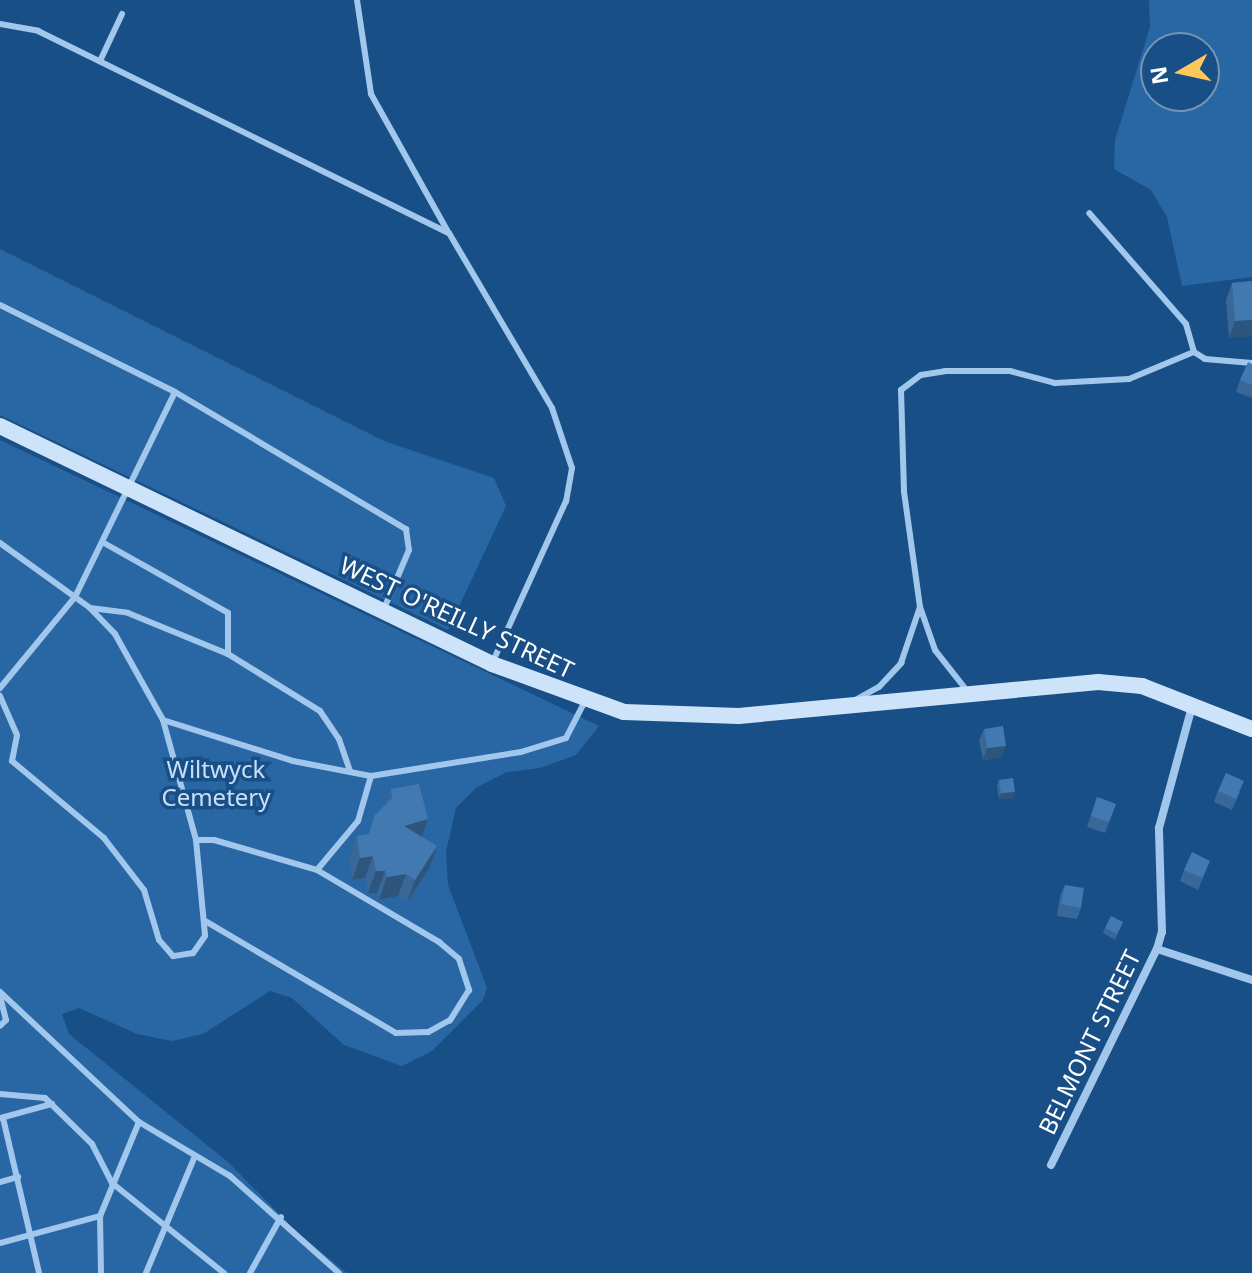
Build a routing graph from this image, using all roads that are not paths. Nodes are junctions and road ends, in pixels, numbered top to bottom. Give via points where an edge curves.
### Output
1 (357, 0) edge
2 (122, 14) dead end
3 (0, 24) edge
4 (100, 61) junction
5 (1089, 213) dead end
6 (449, 233) junction
7 (0, 305) edge
8 (1194, 352) junction
9 (1252, 363) edge
10 (175, 392) junction
11 (0, 426) edge
12 (128, 487) junction
13 (0, 543) edge
14 (104, 543) junction
15 (75, 597) junction
16 (920, 607) junction
17 (90, 608) junction
18 (383, 611) junction
19 (228, 654) junction
20 (492, 664) junction
21 (0, 688) edge
22 (968, 692) junction
23 (0, 696) edge
24 (585, 701) junction
25 (1193, 703) junction
26 (847, 705) junction
27 (163, 720) junction
28 (1252, 729) edge
29 (12, 761) junction
30 (0, 762) edge
31 (350, 771) junction
32 (371, 776) junction
33 (196, 840) junction
34 (317, 870) junction
35 (205, 921) junction
36 (1157, 949) junction
37 (1252, 980) edge
38 (0, 994) edge
39 (0, 1026) edge
40 (0, 1094) edge
41 (52, 1104) junction
42 (2, 1118) edge
43 (139, 1122) junction
44 (195, 1156) junction
45 (1051, 1165) dead end
46 (18, 1177) junction
47 (0, 1182) edge
48 (112, 1183) junction
49 (100, 1216) junction
50 (281, 1217) junction
51 (166, 1226) junction
52 (30, 1235) junction
53 (0, 1243) edge
54 (39, 1273) edge
55 (101, 1273) edge
56 (146, 1273) edge
57 (224, 1273) edge
58 (250, 1273) edge
59 (339, 1273) edge

1 - 6 lane via 371,94
2 - 4 lane
3 - 4 lane via 38,31
4 - 6 lane
5 - 8 lane via 1186,324
6 - 20 lane via 552,408 572,468 566,501
7 - 10 lane
8 - 9 lane via 1205,359
8 - 16 lane via 1129,379 1055,383 1010,371 945,371 921,375 901,390 904,491
10 - 12 lane
10 - 18 lane via 406,529 409,550
11 - 12 street, WEST O'REILLY STREET
12 - 14 lane
12 - 18 street, WEST O'REILLY STREET
13 - 15 lane
14 - 15 lane
14 - 19 lane via 228,613
15 - 17 lane
15 - 21 lane
16 - 22 lane via 935,650
16 - 26 lane via 901,663 879,687
17 - 19 lane via 128,613
17 - 27 lane via 115,634
18 - 20 street, WEST O'REILLY STREET
19 - 31 lane via 320,711 339,739
20 - 24 street, WEST O'REILLY STREET
22 - 25 street, WEST O'REILLY STREET via 1098,682 1142,686
22 - 26 street, WEST O'REILLY STREET
23 - 29 lane via 17,735
24 - 26 street, WEST O'REILLY STREET via 674,717
24 - 32 lane via 566,738 521,752
25 - 28 street, WEST O'REILLY STREET
25 - 36 street, BELMONT STREET via 1159,828 1162,932
27 - 31 lane via 293,761
27 - 33 lane
29 - 30 lane
29 - 35 lane via 104,838 144,890 159,940 173,956 193,953 205,936
31 - 32 lane
32 - 34 lane via 358,821
33 - 34 lane via 214,840
33 - 35 lane
34 - 35 lane via 459,959 469,990 450,1020 428,1032 396,1033
36 - 37 street
36 - 45 street, BELMONT STREET
38 - 39 lane via 6,1020
38 - 43 lane
40 - 41 lane via 45,1098
41 - 42 lane
41 - 48 lane via 92,1144
42 - 46 lane
43 - 44 lane
43 - 48 lane
44 - 50 lane
44 - 51 lane
46 - 47 lane
46 - 52 lane
48 - 49 lane
48 - 51 lane
49 - 52 lane
49 - 55 lane
50 - 58 lane
50 - 59 lane
51 - 56 lane
51 - 57 lane
52 - 53 lane
52 - 54 lane

